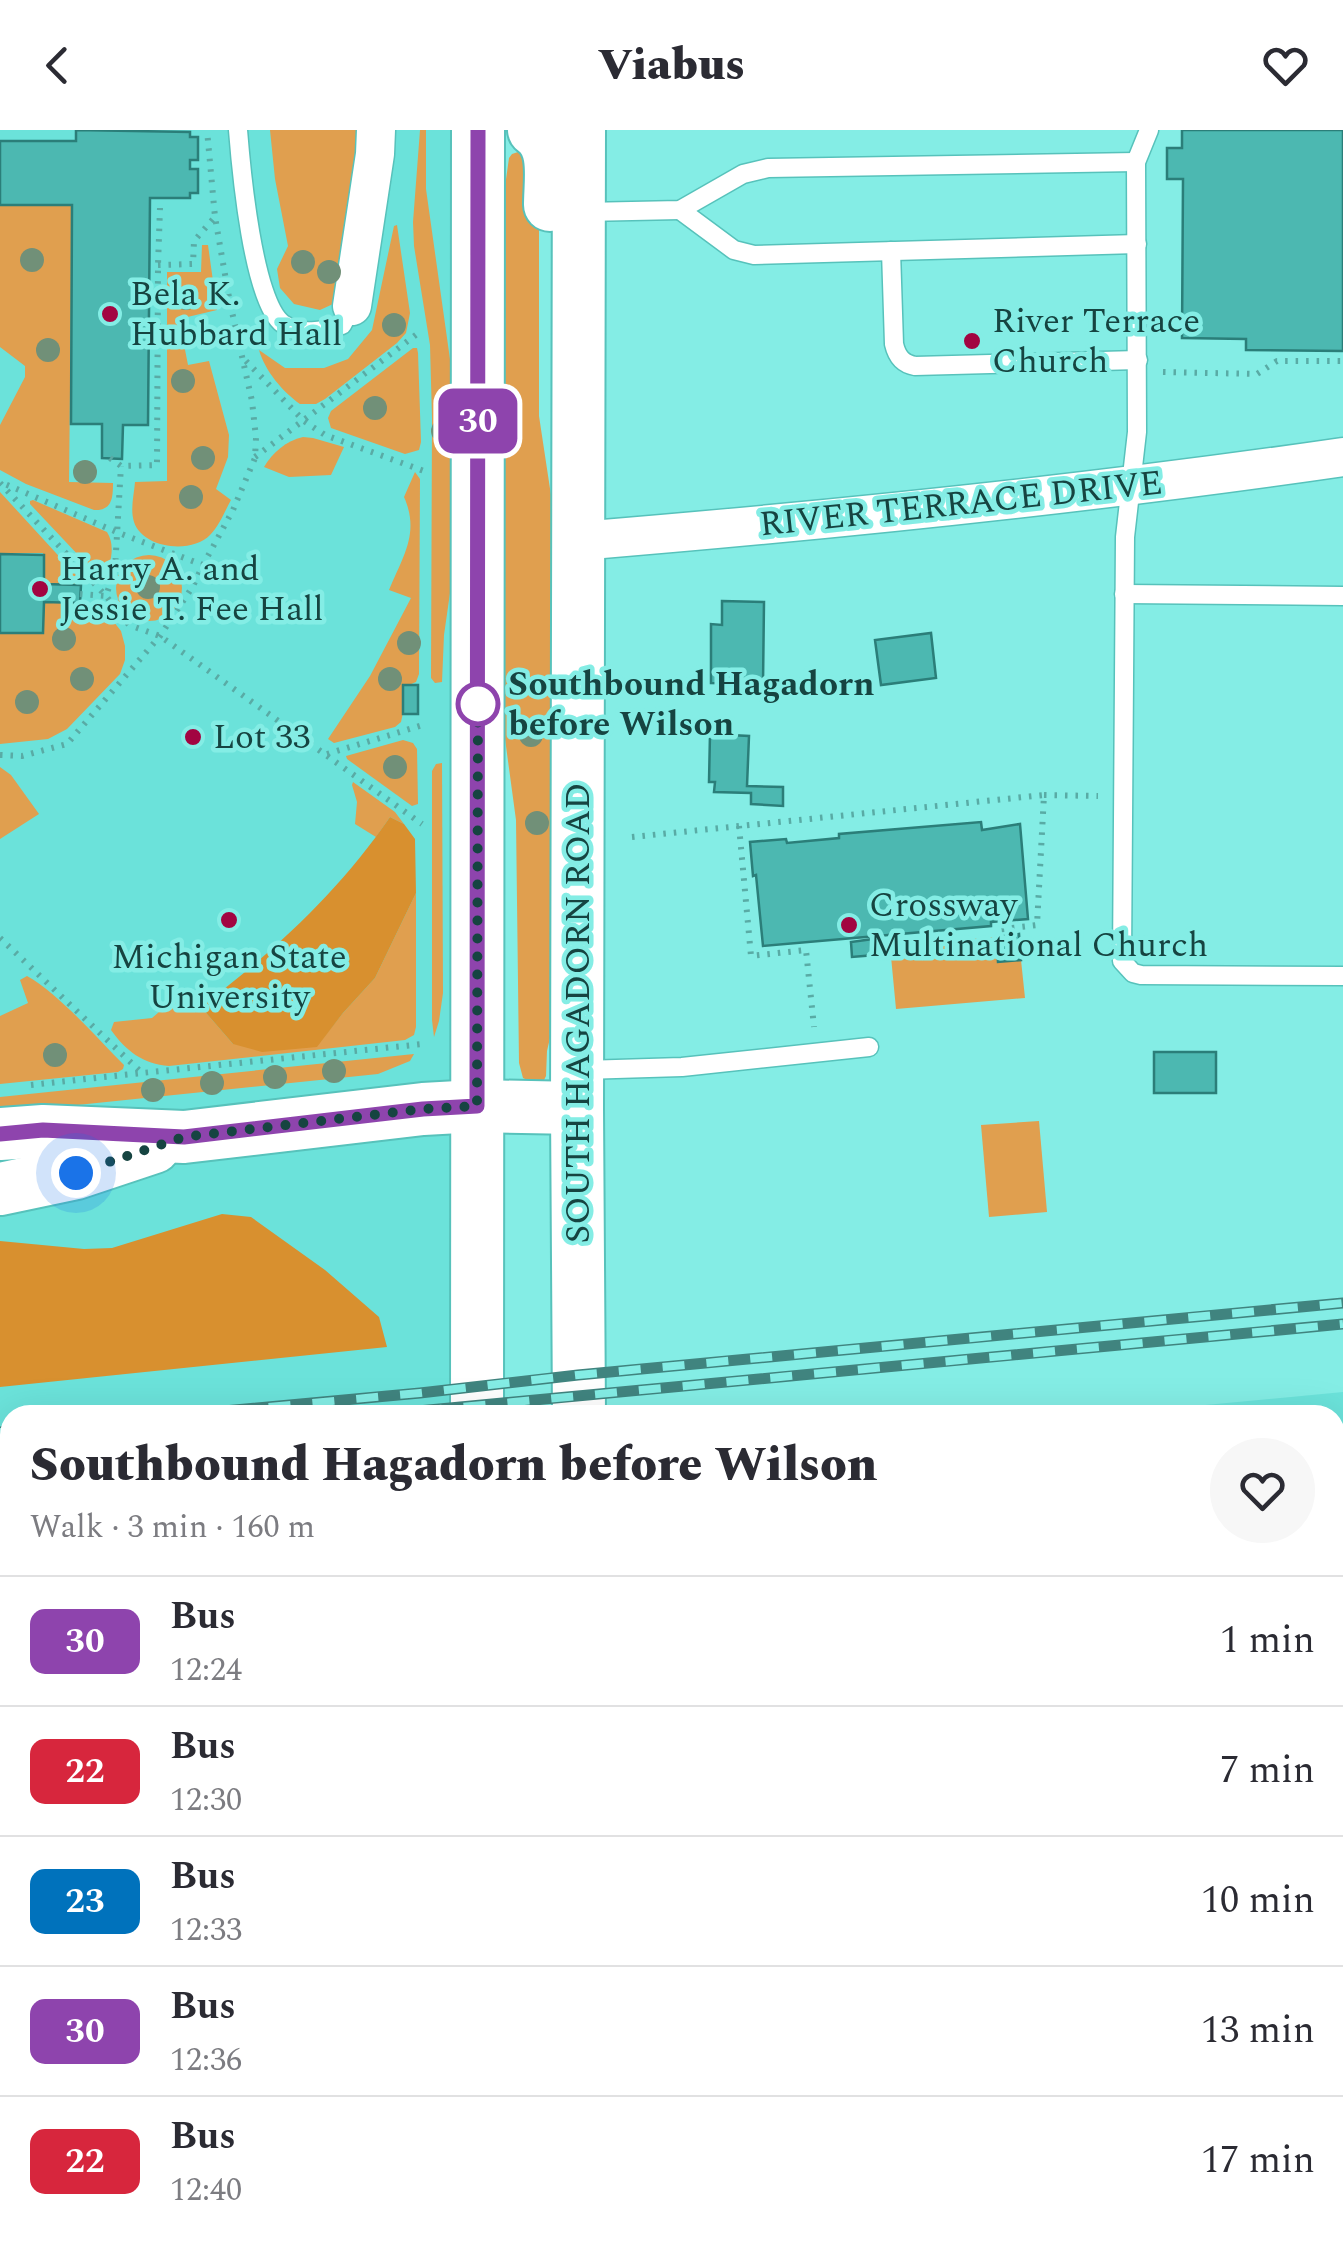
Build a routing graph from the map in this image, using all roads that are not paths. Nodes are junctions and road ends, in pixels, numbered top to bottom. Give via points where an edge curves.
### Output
1 (238, 130) edge
2 (376, 130) edge
3 (478, 130) edge
4 (513, 130) edge
5 (534, 130) edge
6 (579, 130) edge
7 (1149, 130) edge
8 (1136, 162) junction
9 (478, 188) junction
10 (680, 210) junction
11 (578, 212) junction
12 (1137, 244) junction
13 (891, 251) junction
14 (352, 306) joint
15 (1138, 360) junction
16 (1343, 457) edge
17 (578, 473) junction
18 (1130, 486) junction
19 (578, 541) junction
20 (1124, 594) junction
21 (1343, 596) edge
22 (1343, 976) edge
23 (869, 1047) dead end
24 (577, 1089) junction
25 (477, 1106) junction
26 (0, 1134) edge
27 (184, 1137) junction
28 (0, 1189) edge
29 (477, 1405) edge
30 (578, 1405) edge

1 - 14 lane via 252,249 280,322 320,332 342,324
2 - 14 street
3 - 9 street
4 - 9 street
5 - 17 street via 549,151 553,380
6 - 11 street, SOUTH HAGADORN ROAD
7 - 8 lane
8 - 10 lane via 768,168 743,174
8 - 12 lane
9 - 25 street
10 - 11 lane
10 - 13 lane via 747,254
11 - 17 street, SOUTH HAGADORN ROAD
12 - 13 lane
12 - 15 lane
13 - 15 lane via 894,344 908,365
15 - 18 lane
16 - 18 street, RIVER TERRACE DRIVE
17 - 19 street, SOUTH HAGADORN ROAD
18 - 19 street, RIVER TERRACE DRIVE
18 - 20 lane
19 - 24 street, SOUTH HAGADORN ROAD
20 - 21 lane
20 - 22 lane via 1126,968 1140,975
23 - 24 lane via 682,1067
24 - 25 street
24 - 30 street, SOUTH HAGADORN ROAD
25 - 27 street
25 - 29 street
26 - 27 street
27 - 28 street via 76,1173

